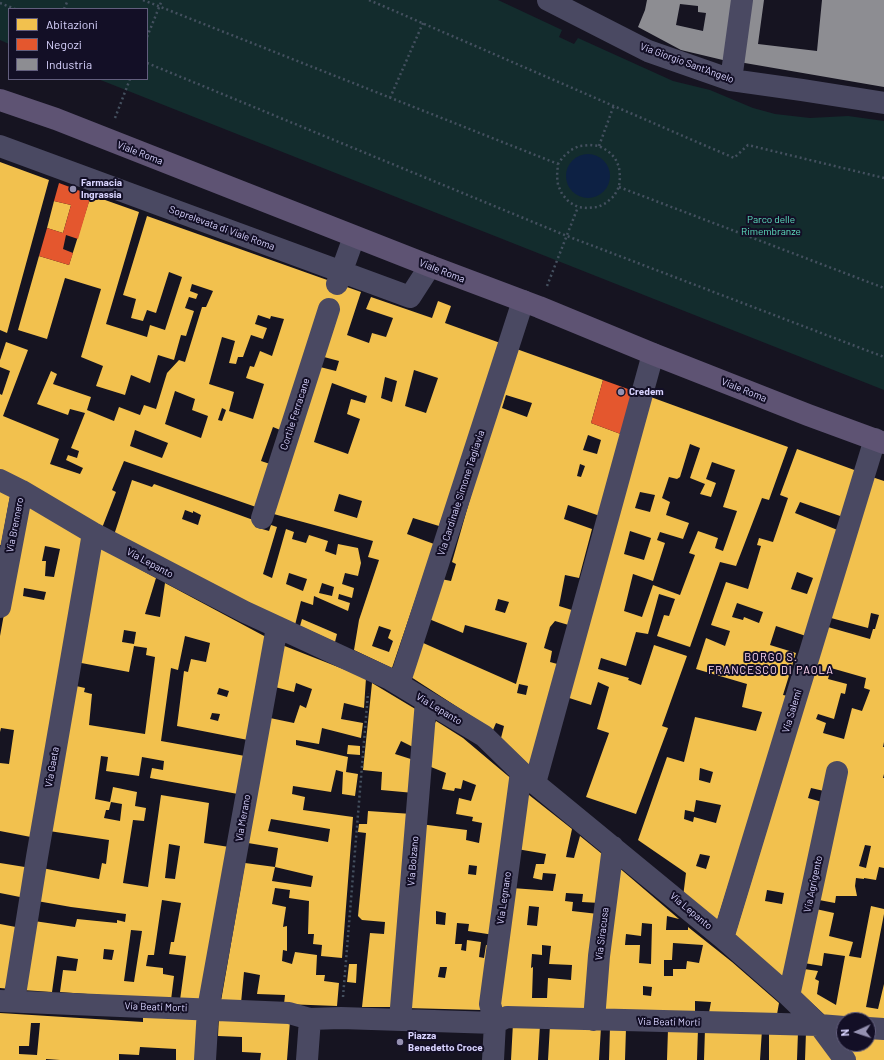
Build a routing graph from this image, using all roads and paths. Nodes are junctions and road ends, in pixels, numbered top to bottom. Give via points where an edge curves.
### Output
1 (143, 0) edge
2 (162, 0) edge
3 (369, 0) edge
4 (548, 0) edge
5 (742, 0) edge
6 (0, 3) edge
7 (159, 7) junction
8 (12, 8) edge
9 (423, 23) junction
10 (148, 34) edge
11 (148, 63) edge
12 (130, 80) edge
13 (731, 80) junction
14 (390, 98) junction
15 (0, 100) edge
16 (884, 103) edge
17 (614, 105) junction
18 (106, 139) junction
19 (0, 146) edge
20 (599, 146) junction
21 (558, 164) junction
22 (884, 178) edge
23 (619, 187) junction
24 (578, 207) junction
25 (567, 236) junction
26 (354, 237) junction
27 (430, 266) junction
28 (339, 279) junction
29 (884, 288) edge
30 (531, 304) junction
31 (329, 309) dead end
32 (653, 354) junction
33 (884, 357) edge
34 (879, 441) edge
35 (0, 480) edge
36 (22, 491) junction
37 (262, 518) dead end
38 (93, 533) junction
39 (0, 607) edge
40 (277, 627) junction
41 (370, 670) junction
42 (399, 684) junction
43 (426, 701) junction
44 (838, 772) dead end
45 (528, 778) junction
46 (613, 847) junction
47 (723, 938) junction
48 (789, 996) junction
49 (7, 1001) edge
50 (208, 1009) junction
51 (341, 1018) junction
52 (310, 1020) junction
53 (400, 1020) junction
54 (594, 1020) junction
55 (494, 1023) junction
56 (819, 1025) junction
57 (836, 1026) edge
58 (205, 1060) edge
59 (307, 1060) edge
60 (493, 1060) edge
61 (845, 1060) edge

1 - 7 path
2 - 7 path
3 - 9 path
4 - 13 street, Via Giorgio Sant'Angelo via 648,51
5 - 13 street
6 - 8 path
7 - 10 path
7 - 14 path
9 - 14 path
9 - 17 path
11 - 25 path
12 - 18 path
13 - 16 street, Via Giorgio Sant'Angelo
14 - 21 path
15 - 18 main road, Viale Roma
17 - 20 path
17 - 22 path via 734,158 748,145
18 - 26 main road, Viale Roma
19 - 28 street, Soprelevata di Viale Roma
20 - 21 path via 580,146 571,150
20 - 23 path via 615,158 620,172
21 - 24 path via 558,186 569,202
23 - 24 path via 614,196 598,207
23 - 29 path
24 - 25 path
25 - 30 path
25 - 33 path
26 - 27 main road, Viale Roma
26 - 28 street
27 - 28 street, Soprelevata di Viale Roma via 410,297
27 - 30 main road, Viale Roma
30 - 32 main road, Viale Roma
30 - 42 street, Via Cardinale Simone Tagliavia
31 - 37 street, Cortile Ferracane
32 - 34 main road, Viale Roma
32 - 45 street, Via Legnano
34 - 47 street, Via Salemi
35 - 36 street, Via Lepanto
36 - 38 street, Via Lepanto
36 - 39 street, Via Brennero
38 - 40 street, Via Lepanto
38 - 49 street, Via Gaeta via 37,857
40 - 41 street, Via Lepanto
40 - 50 street, Via Merano
41 - 42 street, Via Lepanto
41 - 51 path
42 - 43 street, Via Lepanto
43 - 45 street, Via Lepanto via 484,736
43 - 53 street, Via Bolzano
44 - 48 street, Via Agrigento
45 - 46 street, Via Lepanto
45 - 55 street, Via Legnano via 490,1004
46 - 47 street, Via Lepanto
46 - 54 street, Via Siracusa via 599,956
47 - 48 street, Via Lepanto
48 - 56 street, Via Lepanto
49 - 50 street, Via Beati Morti
50 - 52 street, Via Beati Morti via 289,1012
50 - 58 street, Via Merano
51 - 52 street
51 - 53 street
52 - 59 street
53 - 55 street
54 - 55 street, Via Beati Morti via 507,1018
54 - 56 street, Via Beati Morti
55 - 60 street
56 - 57 street, Via Beati Morti
56 - 61 street, Via Lepanto

